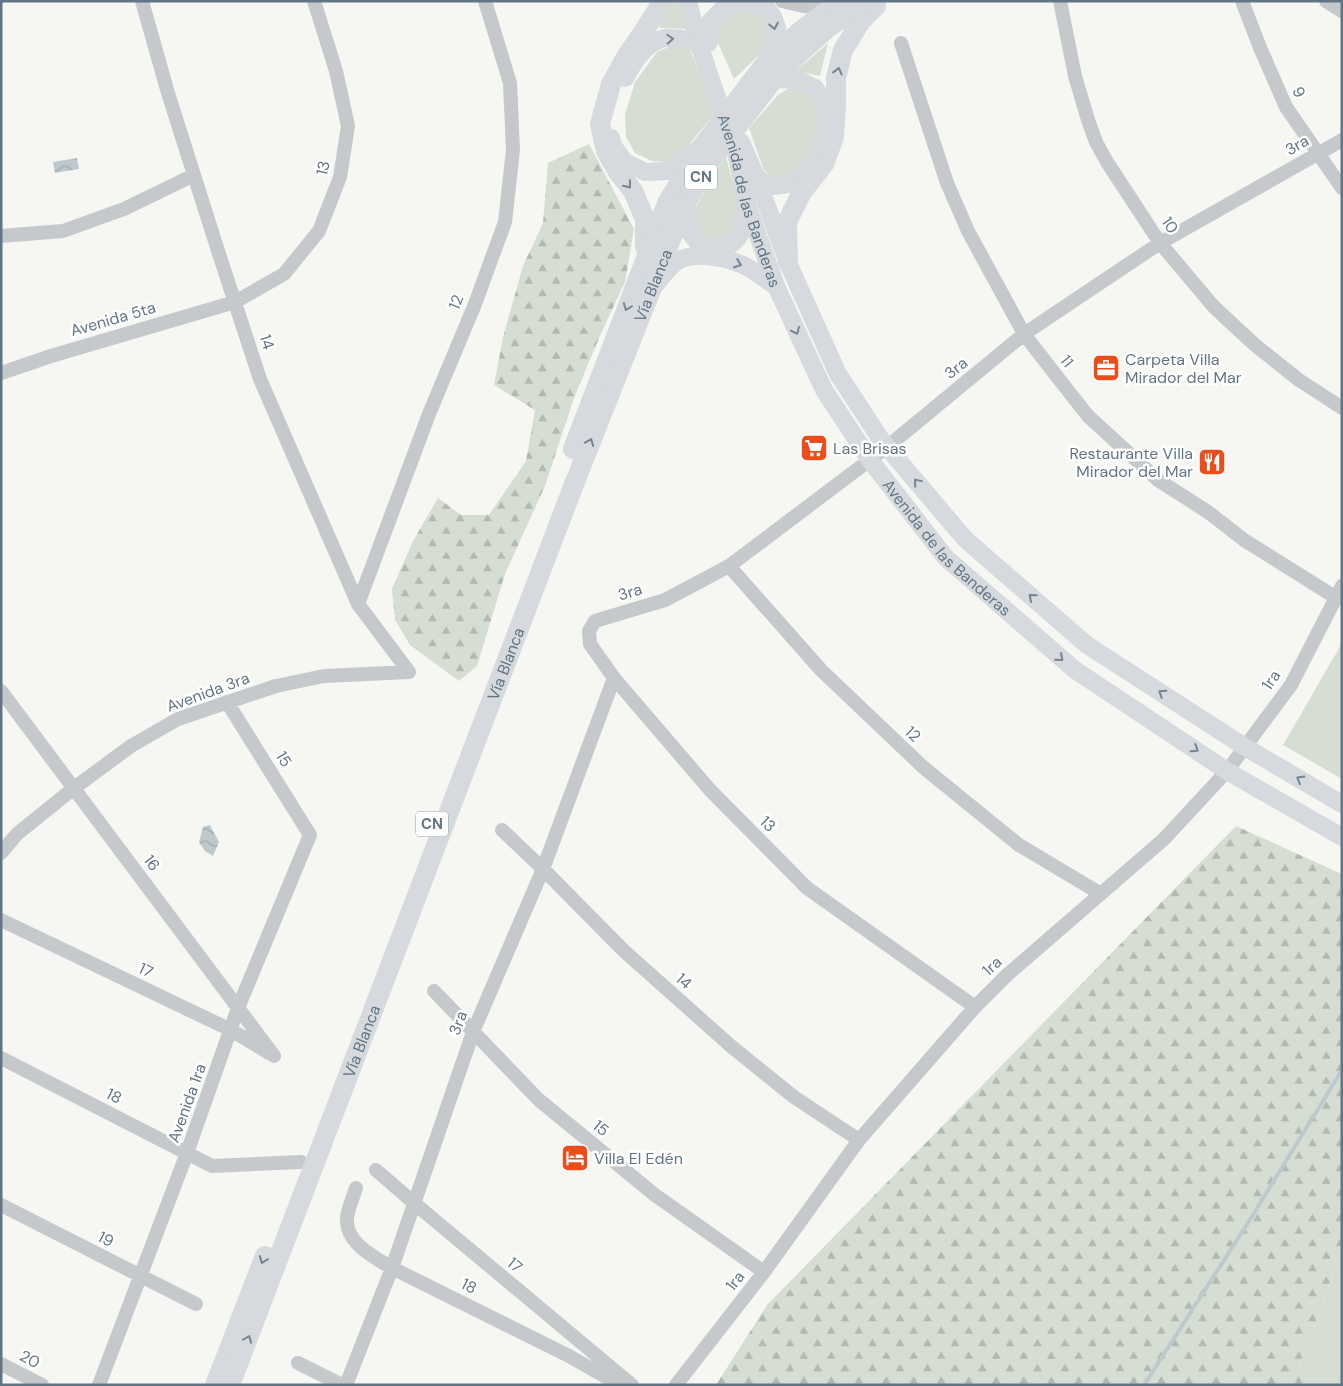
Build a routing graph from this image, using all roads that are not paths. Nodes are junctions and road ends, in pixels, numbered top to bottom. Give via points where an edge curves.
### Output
1 (142, 1) edge
2 (314, 1) edge
3 (485, 1) edge
4 (661, 1) edge
5 (688, 1) edge
6 (693, 1) edge
7 (740, 1) edge
8 (745, 1) edge
9 (782, 1) edge
10 (870, 1) edge
11 (880, 1) edge
12 (1060, 1) edge
13 (1242, 1) edge
14 (1326, 1) edge
15 (837, 3) edge
16 (1342, 11) edge
17 (703, 42) junction
18 (901, 43) dead end
19 (769, 72) junction
20 (1342, 140) edge
21 (701, 148) junction
22 (739, 148) junction
23 (1317, 154) junction
24 (194, 175) junction
25 (757, 179) junction
26 (1342, 188) edge
27 (746, 202) junction
28 (684, 204) junction
29 (1, 236) edge
30 (1160, 243) junction
31 (645, 261) junction
32 (788, 263) junction
33 (776, 286) junction
34 (651, 289) junction
35 (235, 302) junction
36 (1024, 334) junction
37 (1, 373) edge
38 (1342, 408) edge
39 (887, 447) junction
40 (870, 460) junction
41 (729, 566) junction
42 (1339, 592) edge
43 (358, 604) junction
44 (595, 621) joint
45 (409, 672) joint
46 (614, 678) junction
47 (1, 691) edge
48 (227, 702) junction
49 (1245, 747) junction
50 (1227, 771) junction
51 (74, 788) junction
52 (1342, 804) edge
53 (502, 830) dead end
54 (310, 834) joint
55 (1342, 837) edge
56 (1, 853) edge
57 (543, 869) junction
58 (1101, 894) junction
59 (1, 920) edge
60 (434, 991) dead end
61 (975, 1006) junction
62 (238, 1008) junction
63 (231, 1030) junction
64 (472, 1032) junction
65 (274, 1056) joint
66 (1, 1058) edge
67 (859, 1140) junction
68 (187, 1153) junction
69 (301, 1162) junction
70 (376, 1170) dead end
71 (356, 1188) dead end
72 (414, 1204) junction
73 (1, 1205) edge
74 (392, 1268) junction
75 (764, 1272) junction
76 (140, 1276) junction
77 (196, 1304) dead end
78 (298, 1363) dead end
79 (1, 1364) edge
80 (42, 1385) edge
81 (100, 1385) edge
82 (215, 1385) edge
83 (230, 1385) edge
84 (342, 1385) edge
85 (346, 1385) edge
86 (620, 1385) edge
87 (632, 1385) edge
88 (676, 1385) edge

1 - 24 street, 14
2 - 35 street, 13 via 336,71 348,126 340,177 319,231 284,274
3 - 43 street, 12 via 510,83 513,150 505,222
4 -> 31 highway via 611,84 600,124 606,151 633,191 645,219
5 - 17 main road, Avenida de las Banderas
6 - 17 main road, Avenida de las Banderas
7 - 17 highway via 723,10 711,22
8 -> 19 highway via 765,8 776,28
9 - 15 street via 803,6
10 - 19 highway, Vía Blanca / CN via 830,26 802,51
32 -> 11 highway via 787,222 802,192 824,164 834,137 836,78 844,50 861,21
12 - 30 street, 10 via 1076,76 1096,142
13 - 23 street, 9 via 1286,107
14 - 16 street
15 - 19 highway, Vía Blanca / CN via 798,33
21 -> 17 main road via 667,172 645,172 625,162 613,146 608,124 620,88 633,63 651,43 668,37
17 - 22 main road, Avenida de las Banderas
18 - 36 street, 11 via 947,183 968,231
19 - 21 highway, Vía Blanca / CN
19 - 25 main road via 815,88 824,103 825,129 816,158 795,183 773,186
19 - 28 highway, Vía Blanca / CN
20 - 23 street, 3ra
21 - 31 highway, Vía Blanca / CN via 668,201
22 - 25 main road, Avenida de las Banderas
22 - 27 main road, Avenida de las Banderas
23 - 26 street, 9
23 - 30 street, 3ra
24 - 29 street via 124,209 64,231
24 - 35 street, 14
25 - 32 main road, Avenida de las Banderas
27 - 28 highway via 743,228 733,242 718,248 703,246 689,230
27 - 33 main road, Avenida de las Banderas
28 - 34 highway, Vía Blanca / CN
30 - 36 street, 3ra
30 - 38 street, 10 via 1214,307 1255,345 1299,380
31 -> 69 highway, Vía Blanca / CN
32 - 39 main road, Avenida de las Banderas via 838,374
34 -> 33 main road via 676,262 698,256 720,257 745,266
33 -> 40 main road, Avenida de las Banderas via 824,390
83 -> 34 highway, Vía Blanca / CN
35 - 37 street, Avenida 5ta
35 - 43 street, 14 via 260,379
36 - 39 street, 3ra
36 - 42 street, 11 via 1088,416 1158,480 1244,540
39 - 40 street, 3ra
49 -> 39 main road, Avenida de las Banderas via 1088,645 965,539
40 - 41 street, 3ra
40 -> 50 main road, Avenida de las Banderas via 946,558 1075,670
41 - 44 street, 3ra via 665,600
41 - 58 street, 12 via 821,670 923,767 1019,845
42 - 49 street, 1ra via 1291,685
43 - 45 street, 14
44 - 46 street, 13 via 589,631 590,644
45 - 48 street, Avenida 3ra via 324,676 276,686
46 - 57 street, 3ra
46 - 61 street, 13 via 710,790 808,888
47 - 51 street, 16
48 - 51 street, Avenida 3ra via 178,720 154,733
48 - 54 street, 15
49 - 50 street, 1ra
52 -> 49 main road, Avenida de las Banderas
50 - 55 main road, Avenida de las Banderas
50 - 58 street, 1ra via 1164,839
51 - 56 street, Avenida 3ra via 17,834
51 - 62 street, 16
53 - 57 street, 14
54 - 62 street, Avenida 1ra
57 - 64 street, 3ra
57 - 67 street, 14 via 623,950 732,1047 794,1097
58 - 61 street, 1ra
59 - 63 street, 17
60 - 64 street, 15
61 - 67 street, 1ra
62 - 63 street, Avenida 1ra
62 - 65 street, 16
63 - 65 street, 17
63 - 68 street, Avenida 1ra
64 - 72 street, 3ra
64 - 75 street, 15 via 539,1100 655,1195
66 - 68 street, 18
67 - 75 street, 1ra
68 - 69 street, 18 via 212,1166
68 - 76 street, Avenida 1ra
69 -> 82 highway, Vía Blanca / CN
70 - 72 street, 17
71 - 74 street, 18 via 347,1217 348,1228 368,1253
72 - 74 street, 3ra
72 - 87 street, 17
73 - 76 street, 19
74 - 85 street, 3ra
74 - 86 street, 18 via 560,1351
75 - 88 street, 1ra
76 - 77 street, 19
76 - 81 street, Avenida 1ra
78 - 84 street
79 - 80 street, 20

